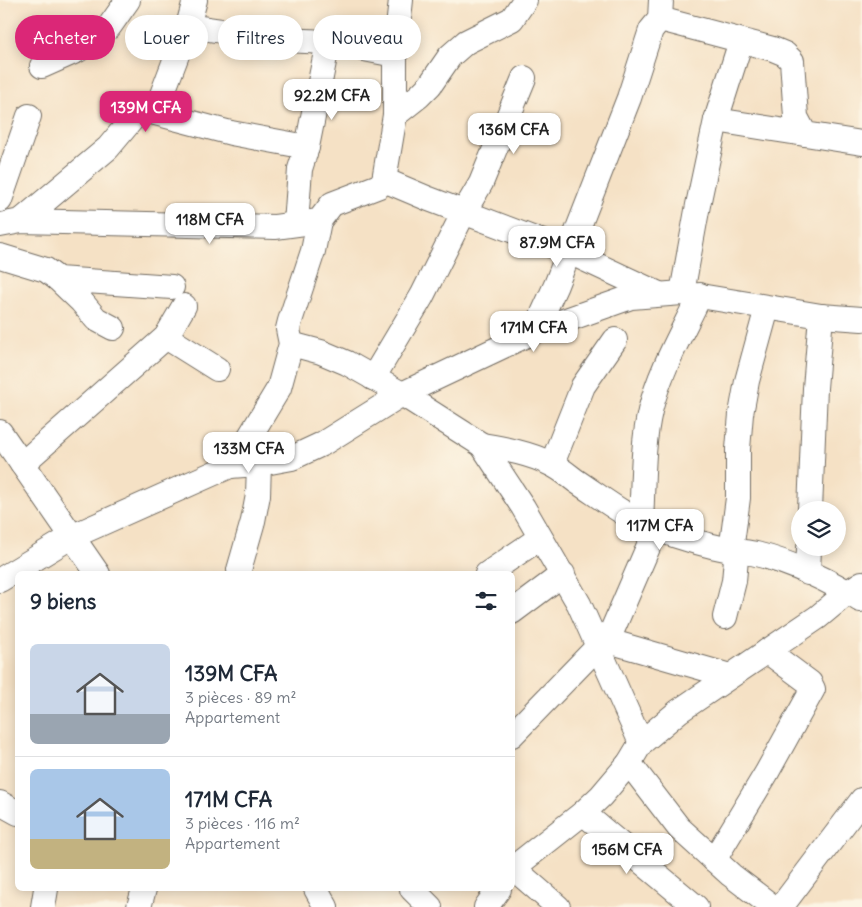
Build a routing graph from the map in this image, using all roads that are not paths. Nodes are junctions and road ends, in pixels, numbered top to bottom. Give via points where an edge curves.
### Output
1 (128, 0) edge
2 (195, 0) edge
3 (401, 0) edge
4 (525, 0) edge
5 (660, 10) edge
6 (191, 15) edge
7 (399, 15) edge
8 (208, 29) edge
9 (313, 41) edge
10 (740, 41) junction
11 (175, 60) edge
12 (324, 60) edge
13 (395, 60) edge
14 (42, 66) dead end
15 (524, 78) dead end
16 (151, 112) junction
17 (395, 115) junction
18 (29, 116) dead end
19 (716, 120) junction
20 (805, 134) junction
21 (862, 143) edge
22 (307, 147) junction
23 (384, 180) junction
24 (0, 200) edge
25 (464, 212) junction
26 (10, 223) edge
27 (307, 223) junction
28 (569, 252) junction
29 (0, 256) edge
30 (58, 278) junction
31 (681, 294) junction
32 (767, 308) junction
33 (821, 316) junction
34 (862, 319) edge
35 (113, 328) dead end
36 (534, 331) junction
37 (166, 337) junction
38 (615, 340) dead end
39 (291, 344) junction
40 (217, 369) dead end
41 (373, 378) junction
42 (402, 394) junction
43 (0, 432) edge
44 (482, 446) junction
45 (22, 464) junction
46 (259, 464) junction
47 (552, 464) junction
48 (230, 466) junction
49 (810, 501) edge
50 (649, 526) junction
51 (71, 537) junction
52 (540, 538) junction
53 (732, 551) junction
54 (808, 556) edge
55 (239, 570) dead end
56 (96, 571) edge
57 (491, 571) edge
58 (808, 573) junction
59 (562, 574) junction
60 (0, 580) edge
61 (857, 592) edge
62 (515, 610) edge
63 (725, 617) dead end
64 (602, 643) junction
65 (767, 651) junction
66 (730, 676) junction
67 (515, 732) edge
68 (641, 743) junction
69 (629, 763) junction
70 (862, 800) edge
71 (0, 803) edge
72 (15, 811) edge
73 (582, 812) junction
74 (714, 860) junction
75 (515, 866) edge
76 (515, 870) edge
77 (46, 891) edge
78 (143, 891) edge
79 (317, 891) edge
80 (414, 891) edge
81 (497, 891) edge
82 (43, 907) edge
83 (139, 907) edge
84 (326, 907) edge
85 (430, 907) edge
86 (486, 907) edge
87 (558, 907) edge
88 (696, 907) edge
89 (773, 907) edge
90 (781, 907) edge

1 - 14 street via 109,28 78,50
2 - 6 street
3 - 7 street
4 - 17 street via 512,19 466,42 450,56 430,85
5 - 10 street
5 - 28 street
8 - 9 street
10 - 19 street
10 - 20 street via 773,49 790,58 796,117
11 - 16 street via 158,105
12 - 22 street
13 - 17 street
15 - 25 street via 481,183
16 - 22 street via 231,133
16 - 26 street via 139,111 108,148
17 - 23 street
18 - 24 street
19 - 20 street
19 - 31 street
20 - 21 street
22 - 27 street via 300,169
23 - 25 street
23 - 27 street via 379,186 332,204
25 - 28 street
25 - 41 street via 422,296
26 - 27 street via 275,227
27 - 39 street via 313,251 288,329
28 - 31 street
28 - 36 street
29 - 30 street via 46,270
30 - 35 street via 96,319
30 - 37 street via 178,296
31 - 32 street
31 - 36 street via 631,297
31 - 50 street via 666,365 647,429
32 - 33 street
32 - 53 street via 741,414 738,498
33 - 34 street
33 - 49 street via 814,388
36 - 42 street
37 - 40 street
37 - 45 street
38 - 47 street via 583,386
39 - 41 street via 342,361
39 - 48 street via 279,388
41 - 42 street
42 - 44 street
42 - 46 street via 322,444 292,458
43 - 45 street
44 - 47 street via 524,454
44 - 52 street
45 - 51 street
46 - 48 street
46 - 55 street via 256,504
47 - 50 street
48 - 51 street
50 - 53 street
50 - 64 street via 615,625
51 - 56 street
51 - 60 street
52 - 57 street
52 - 59 street
53 - 58 street via 756,554
53 - 63 street via 736,559 734,581
54 - 58 street
58 - 61 street
59 - 62 street
59 - 64 street
61 - 65 street
64 - 66 street
64 - 67 street
64 - 68 street via 609,673
65 - 66 street
65 - 74 street via 810,683 813,689
66 - 68 street via 679,711
68 - 69 street
69 - 73 street via 601,796
69 - 74 street via 679,828
70 - 90 street
71 - 72 street
73 - 75 street
73 - 88 street
74 - 89 street
76 - 87 street
77 - 82 street
78 - 83 street
79 - 84 street
80 - 85 street
81 - 86 street

